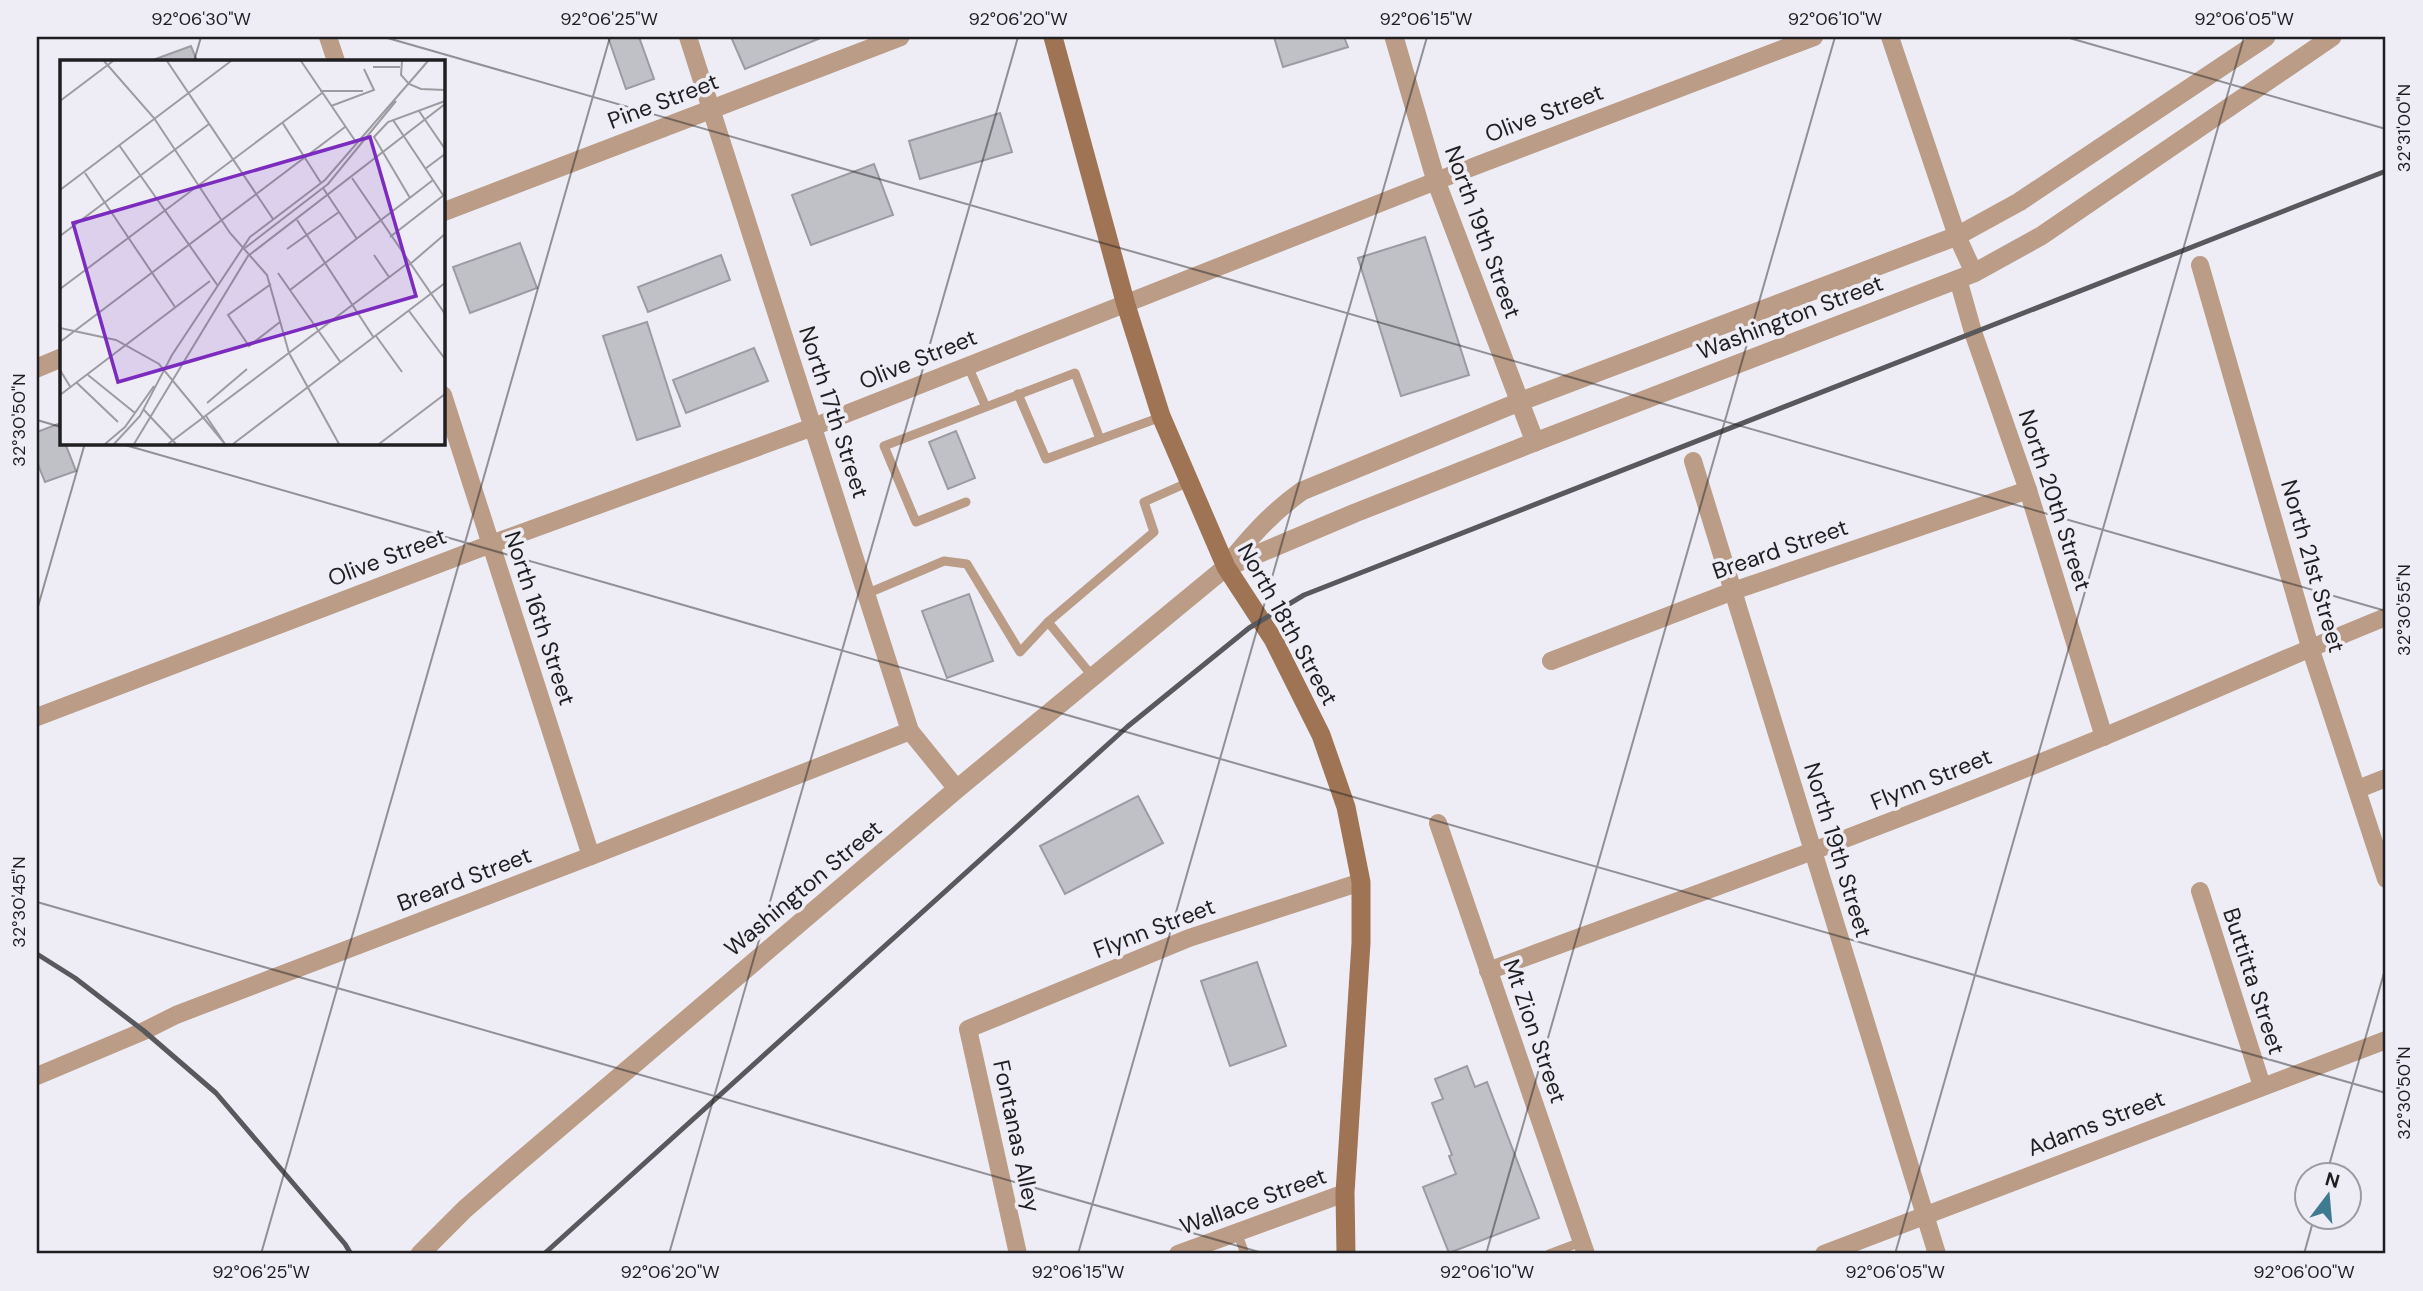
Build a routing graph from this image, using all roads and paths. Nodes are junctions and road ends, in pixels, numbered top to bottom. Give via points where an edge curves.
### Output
1 (328, 37) edge
2 (688, 37) edge
3 (900, 37) edge
4 (1054, 37) edge
5 (1394, 37) edge
6 (1814, 37) edge
7 (1890, 37) edge
8 (2266, 37) edge
9 (2327, 38) edge
10 (336, 60) edge
11 (711, 109) junction
12 (1436, 181) junction
13 (444, 212) edge
14 (1958, 236) junction
15 (2200, 265) dead end
16 (1966, 276) junction
17 (1126, 305) junction
18 (60, 358) edge
19 (968, 366) junction
20 (37, 368) edge
21 (1018, 394) junction
22 (444, 398) edge
23 (1519, 402) junction
24 (985, 405) junction
25 (1161, 416) junction
26 (813, 427) junction
27 (1100, 439) junction
28 (1535, 442) junction
29 (1693, 461) dead end
30 (1189, 482) junction
31 (2028, 490) junction
32 (966, 502) dead end
33 (491, 544) junction
34 (1226, 567) junction
35 (1733, 590) junction
36 (866, 594) junction
37 (2386, 617) edge
38 (1048, 622) junction
39 (2310, 647) junction
40 (1551, 661) dead end
41 (1093, 677) junction
42 (37, 718) edge
43 (910, 731) junction
44 (2104, 737) junction
45 (2386, 778) edge
46 (957, 789) junction
47 (2358, 789) junction
48 (1438, 823) dead end
49 (1813, 852) junction
50 (591, 856) junction
51 (2386, 879) edge
52 (1361, 882) junction
53 (2200, 891) dead end
54 (1488, 971) junction
55 (968, 1029) joint
56 (2386, 1040) edge
57 (37, 1076) edge
58 (2262, 1086) junction
59 (1345, 1193) junction
60 (1925, 1215) junction
61 (1237, 1231) junction
62 (1583, 1248) edge
63 (420, 1254) edge
64 (1018, 1254) edge
65 (1178, 1254) edge
66 (1245, 1254) edge
67 (1346, 1254) edge
68 (1549, 1254) edge
69 (1824, 1254) edge
70 (1937, 1254) edge

1 - 10 street
2 - 11 street, North 17th Street
3 - 11 street, Pine Street
4 - 17 main road, North 18th Street
5 - 12 street, North 19th Street
6 - 12 street, Olive Street
7 - 14 street, North 20th Street
8 - 14 street, Washington Street via 2020,202
9 - 16 street, Washington Street via 2042,236
11 - 13 street, Pine Street
11 - 26 street, North 17th Street
12 - 17 street, Olive Street
12 - 23 street, North 19th Street
14 - 16 street, North 20th Street
14 - 23 street, Washington Street
15 - 39 street, North 21st Street
16 - 28 street, Washington Street
16 - 31 street, North 20th Street via 1973,332
17 - 19 street, Olive Street
17 - 25 main road, North 18th Street
18 - 20 street
19 - 24 lane
19 - 26 street, Olive Street
21 - 24 lane
21 - 27 lane via 1045,459
21 - 27 lane via 1075,373
22 - 33 street, North 16th Street
23 - 28 street, North 19th Street
23 - 34 street, Washington Street via 1302,491 1257,528
24 - 32 lane via 884,446 916,522
25 - 27 lane
25 - 30 main road, North 18th Street
26 - 33 street, Olive Street
26 - 36 street, North 17th Street
28 - 34 street, Washington Street
29 - 35 street, North 19th Street
30 - 34 main road, North 18th Street
30 - 38 lane via 1144,502 1154,532
31 - 35 street, Breard Street
31 - 44 street, North 20th Street
33 - 42 street, Olive Street
33 - 50 street, North 16th Street
34 - 41 street, Washington Street
34 - 52 main road, North 18th Street via 1273,639 1321,735 1346,807
35 - 40 street, Breard Street
35 - 49 street, North 19th Street
36 - 38 lane via 944,561 967,564 1020,652
36 - 43 street, North 17th Street
37 - 39 street, Flynn Street
38 - 41 lane
39 - 44 street, Flynn Street
39 - 47 street, North 21st Street
41 - 46 street, Washington Street
43 - 46 street, North 17th Street
43 - 50 street, Breard Street
44 - 49 street, Flynn Street
45 - 47 street
46 - 63 street, Washington Street via 465,1209
47 - 51 street, North 21st Street
48 - 54 street, Mt Zion Street
49 - 54 street, Flynn Street
49 - 60 street, North 19th Street
50 - 57 street, Breard Street via 176,1015
52 - 55 street, Flynn Street via 1189,938
52 - 59 main road, North 18th Street
53 - 58 street, Buttitta Street
54 - 62 street, Mt Zion Street
55 - 64 street, Fontanas Alley
56 - 58 street, Adams Street
58 - 60 street, Adams Street
59 - 61 street, Wallace Street
59 - 67 main road, North 18th Street
60 - 69 street, Adams Street
60 - 70 street, North 19th Street
61 - 65 street, Wallace Street
61 - 66 lane
62 - 68 lane

